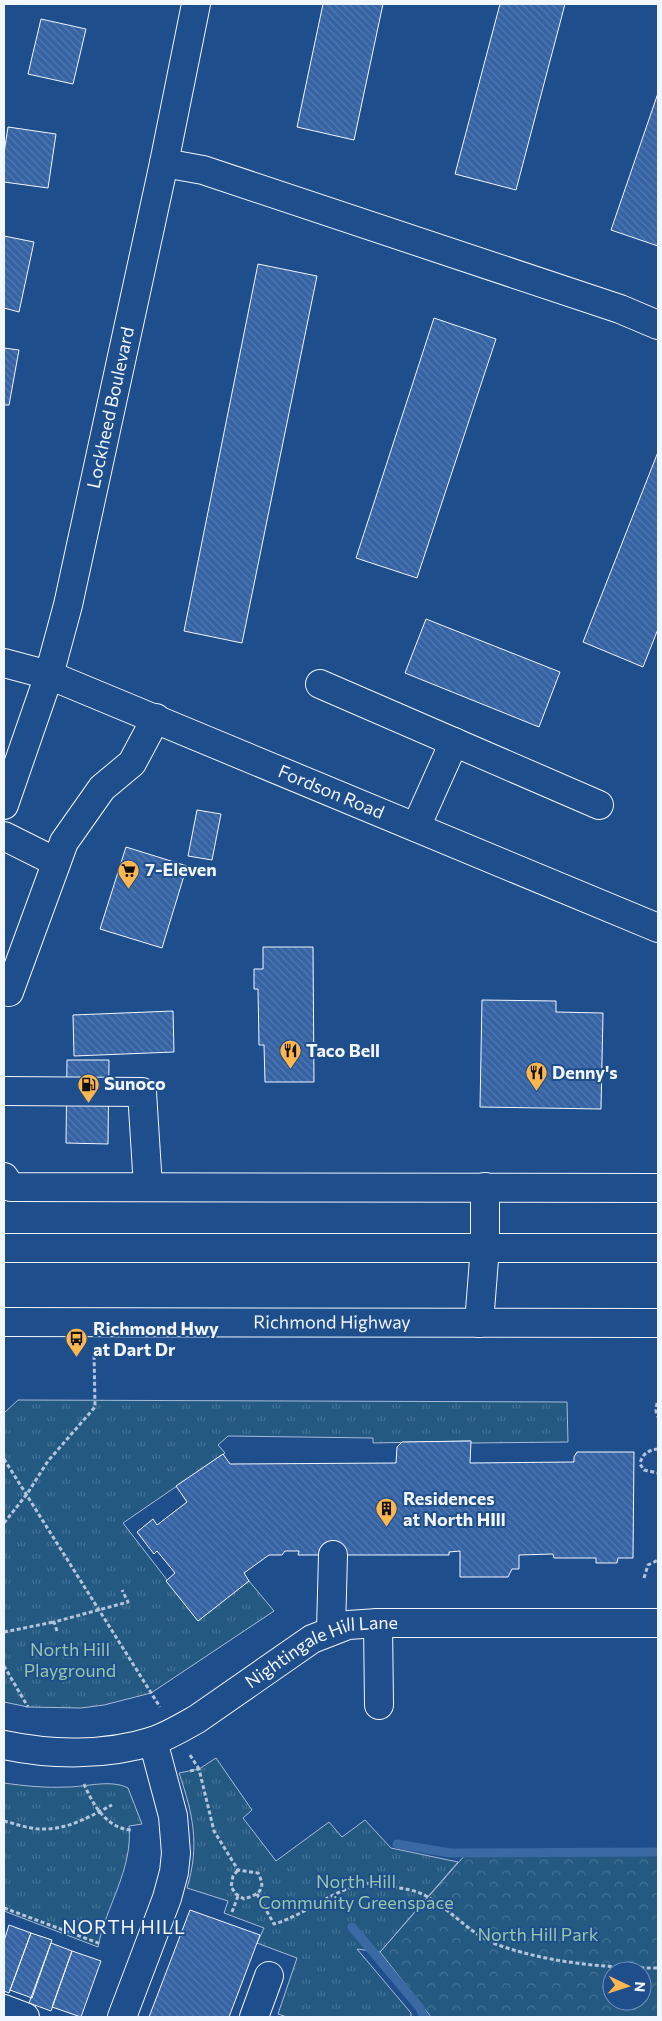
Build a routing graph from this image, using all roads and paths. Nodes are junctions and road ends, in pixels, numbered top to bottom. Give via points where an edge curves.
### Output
1 (196, 4) edge
2 (164, 163) junction
3 (658, 325) edge
4 (4, 663) edge
5 (49, 675) junction
6 (320, 684) dead end
7 (156, 718) junction
8 (454, 742) junction
9 (4, 805) edge
10 (599, 805) dead end
11 (416, 827) junction
12 (4, 836) edge
13 (56, 862) junction
14 (658, 928) edge
15 (5, 995) edge
16 (4, 1091) edge
17 (4, 1177) edge
18 (148, 1187) junction
19 (485, 1187) junction
20 (658, 1188) edge
21 (485, 1247) junction
22 (4, 1248) edge
23 (658, 1248) edge
24 (4, 1322) edge
25 (479, 1323) junction
26 (658, 1323) edge
27 (94, 1351) dead end
28 (656, 1403) dead end
29 (658, 1417) edge
30 (658, 1449) edge
31 (4, 1459) edge
32 (658, 1473) edge
33 (27, 1494) junction
34 (4, 1522) edge
35 (333, 1555) dead end
36 (658, 1560) edge
37 (644, 1578) dead end
38 (122, 1590) dead end
39 (98, 1611) junction
40 (54, 1622) junction
41 (378, 1622) junction
42 (658, 1623) edge
43 (331, 1630) junction
44 (57, 1631) dead end
45 (4, 1632) edge
46 (4, 1666) edge
47 (378, 1705) dead end
48 (28, 1707) dead end
49 (164, 1736) junction
50 (4, 1745) edge
51 (199, 1769) junction
52 (163, 1777) junction
53 (84, 1784) dead end
54 (112, 1806) dead end
55 (99, 1812) junction
56 (4, 1821) edge
57 (132, 1830) dead end
58 (238, 1870) junction
59 (257, 1894) junction
60 (238, 1896) junction
61 (4, 1908) edge
62 (232, 1912) dead end
63 (101, 1944) dead end
64 (658, 1968) edge
65 (270, 1976) dead end
66 (4, 2009) edge
67 (25, 2017) edge
68 (122, 2017) edge
69 (254, 2017) edge

1 - 2 main road, Lockheed Boulevard
2 - 3 main road via 203,170 620,309
2 - 5 main road, Lockheed Boulevard via 68,605
4 - 5 main road, Fordson Road
5 - 7 main road, Fordson Road
5 - 9 main road, Lockheed Boulevard
6 - 8 main road
7 - 11 main road, Fordson Road
7 - 13 main road via 132,763 102,788 64,842
8 - 10 main road
8 - 11 main road
11 - 14 main road, Fordson Road
12 - 13 main road
13 - 15 main road
16 - 18 main road via 142,1092
17 - 18 main road via 11,1187
18 - 19 main road
19 - 20 main road
19 - 21 main road
21 - 22 main road
21 - 23 main road
21 - 25 main road
24 - 25 main road, Richmond Highway
25 - 26 main road, Richmond Highway
27 - 33 path via 95,1407 48,1461
28 - 29 path
30 - 32 path via 642,1456 640,1464 644,1470
31 - 33 path
33 - 34 path
33 - 39 path
35 - 43 main road
36 - 37 path via 648,1564
38 - 39 path via 128,1602
39 - 40 path
39 - 49 path
40 - 44 path
40 - 45 path
41 - 42 main road, Nightingale Hill Lane
41 - 43 main road, Nightingale Hill Lane
41 - 47 main road
43 - 49 main road, Nightingale Hill Lane via 312,1639 197,1718
46 - 48 path
49 - 50 main road, Nightingale Hill Lane via 115,1750 27,1750
49 - 51 path
49 - 52 main road
51 - 52 path
51 - 58 path via 214,1831
52 - 68 main road via 173,1816 174,1872
53 - 55 path
54 - 55 path
55 - 56 path via 77,1822 42,1829
55 - 57 path via 122,1829
58 - 59 path via 258,1873 262,1881
58 - 60 path via 231,1887
59 - 60 path via 244,1899
59 - 64 path via 274,1924 364,1884 414,1890 481,1938 500,1946 534,1956 578,1963
60 - 62 path
61 - 63 path
65 - 69 main road
66 - 67 main road

